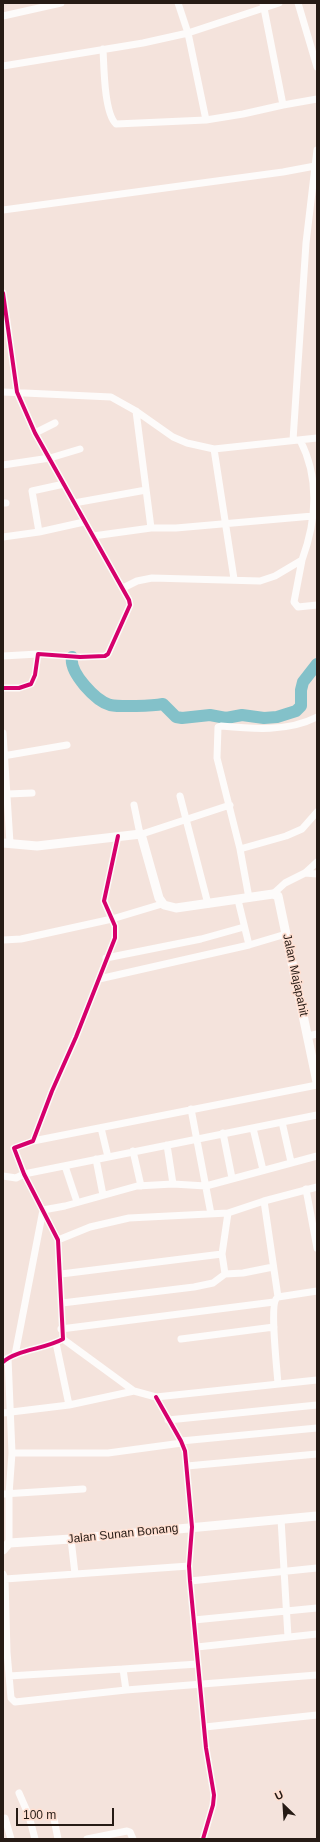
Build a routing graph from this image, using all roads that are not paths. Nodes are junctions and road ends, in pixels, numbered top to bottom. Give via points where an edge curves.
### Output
1 (60, 3) edge
2 (178, 3) edge
3 (279, 3) edge
4 (298, 3) edge
5 (264, 5) edge
6 (3, 16) edge
7 (188, 33) junction
8 (103, 49) junction
9 (3, 66) edge
10 (317, 67) edge
11 (317, 99) edge
12 (283, 104) junction
13 (206, 120) junction
14 (317, 150) edge
15 (315, 166) junction
16 (314, 200) edge
17 (3, 210) edge
18 (3, 293) edge
19 (3, 392) edge
20 (17, 392) junction
21 (136, 411) junction
22 (55, 423) dead end
23 (35, 433) junction
24 (317, 438) edge
25 (296, 440) junction
26 (80, 449) dead end
27 (214, 449) junction
28 (50, 458) junction
29 (3, 464) edge
30 (64, 484) junction
31 (146, 490) junction
32 (74, 503) junction
33 (313, 516) junction
34 (84, 522) junction
35 (225, 524) junction
36 (151, 528) junction
37 (39, 532) junction
38 (93, 536) junction
39 (3, 537) edge
40 (302, 560) junction
41 (234, 579) junction
42 (123, 588) junction
43 (317, 605) edge
44 (38, 654) junction
45 (3, 656) edge
46 (3, 688) edge
47 (317, 717) edge
48 (3, 733) edge
49 (67, 745) dead end
50 (4, 756) edge
51 (32, 793) dead end
52 (8, 794) junction
53 (180, 796) dead end
54 (134, 805) dead end
55 (230, 805) junction
56 (317, 812) edge
57 (186, 819) junction
58 (141, 834) junction
59 (118, 836) junction
60 (7, 843) edge
61 (240, 849) junction
62 (317, 862) edge
63 (305, 873) junction
64 (317, 874) edge
65 (273, 894) junction
66 (249, 898) junction
67 (238, 900) junction
68 (162, 904) junction
69 (208, 904) junction
70 (112, 919) junction
71 (244, 927) junction
72 (286, 934) junction
73 (3, 940) edge
74 (248, 945) junction
75 (106, 958) junction
76 (99, 979) junction
77 (312, 1035) edge
78 (317, 1081) edge
79 (317, 1085) edge
80 (191, 1110) junction
81 (317, 1115) edge
82 (282, 1122) junction
83 (101, 1128) junction
84 (252, 1128) junction
85 (224, 1133) junction
86 (196, 1139) junction
87 (33, 1141) junction
88 (167, 1145) junction
89 (133, 1151) junction
90 (108, 1156) junction
91 (317, 1156) edge
92 (96, 1159) junction
93 (291, 1162) junction
94 (65, 1166) junction
95 (263, 1170) junction
96 (24, 1174) junction
97 (3, 1176) edge
98 (232, 1178) junction
99 (173, 1184) junction
100 (141, 1186) junction
101 (206, 1186) junction
102 (317, 1187) edge
103 (306, 1190) junction
104 (102, 1195) junction
105 (264, 1201) junction
106 (77, 1202) junction
107 (43, 1210) junction
108 (228, 1212) junction
109 (211, 1214) junction
110 (314, 1220) edge
111 (58, 1240) junction
112 (317, 1248) edge
113 (222, 1254) junction
114 (273, 1267) junction
115 (61, 1274) junction
116 (225, 1274) junction
117 (317, 1291) edge
118 (276, 1300) junction
119 (62, 1303) junction
120 (274, 1327) junction
121 (61, 1329) junction
122 (181, 1339) dead end
123 (60, 1341) junction
124 (9, 1358) edge
125 (317, 1380) edge
126 (278, 1384) junction
127 (134, 1391) junction
128 (156, 1397) junction
129 (69, 1405) junction
130 (317, 1405) edge
131 (12, 1412) junction
132 (3, 1413) edge
133 (168, 1420) junction
134 (317, 1428) edge
135 (182, 1442) junction
136 (12, 1453) junction
137 (317, 1454) edge
138 (187, 1466) junction
139 (83, 1489) dead end
140 (6, 1494) edge
141 (317, 1516) edge
142 (281, 1519) junction
143 (192, 1527) junction
144 (71, 1539) junction
145 (6, 1547) edge
146 (189, 1566) junction
147 (317, 1568) edge
148 (284, 1572) junction
149 (75, 1574) junction
150 (4, 1576) edge
151 (190, 1581) junction
152 (317, 1608) edge
153 (286, 1611) junction
154 (194, 1620) junction
155 (317, 1634) edge
156 (288, 1637) junction
157 (197, 1647) junction
158 (198, 1664) junction
159 (123, 1669) junction
160 (317, 1675) edge
161 (10, 1676) junction
162 (201, 1685) junction
163 (126, 1690) junction
164 (317, 1715) edge
165 (205, 1727) junction
166 (20, 1793) dead end
167 (4, 1818) dead end
168 (54, 1819) dead end
169 (11, 1839) edge
170 (35, 1839) edge
171 (58, 1839) edge
172 (87, 1839) edge
173 (133, 1839) edge
174 (203, 1839) edge

1 - 6 street
2 - 7 street
3 - 5 street
4 - 10 street
5 - 7 street
5 - 12 street
7 - 8 street
7 - 13 street
8 - 9 street
8 - 13 street via 108,108 116,124
11 - 12 street
12 - 13 street
14 - 15 street
15 - 16 street
15 - 17 street
16 - 25 street
18 - 20 street
19 - 20 street
20 - 21 street via 111,397
20 - 23 street
21 - 27 street via 173,437
21 - 31 street
22 - 23 street
23 - 28 street
24 - 25 street
25 - 27 street
25 - 33 street via 307,456 316,485
26 - 28 street
27 - 35 street
28 - 29 street
28 - 30 street
30 - 32 street
30 - 37 street via 32,491
31 - 32 street
31 - 36 street
32 - 34 street
33 - 35 street
33 - 40 street
34 - 37 street
34 - 38 street
35 - 36 street
35 - 41 street
36 - 38 street
37 - 39 street
38 - 42 street
40 - 41 street via 268,579
40 - 43 street via 294,602 298,607
41 - 42 street via 152,578
42 - 44 street via 130,605 111,650 105,656
44 - 45 street
44 - 46 street via 31,684 19,688
47 - 55 street via 278,727 218,727 217,758
48 - 50 street
49 - 50 street
50 - 52 street
51 - 52 street
52 - 60 street
53 - 57 street
54 - 58 street
55 - 57 street
55 - 61 street
56 - 61 street via 302,829
57 - 58 street
57 - 69 street
58 - 59 street
58 - 68 street
59 - 60 street via 37,846
59 - 70 street via 104,901
61 - 66 street
62 - 63 street
63 - 64 street
63 - 65 street via 285,883
65 - 66 street
65 - 72 street, Jalan Majapahit via 278,897
66 - 67 street
67 - 69 street
67 - 71 street
68 - 69 street via 176,908
68 - 70 street
70 - 73 street via 21,939
70 - 75 street via 115,938
71 - 74 street
71 - 75 street via 201,939
72 - 74 street
72 - 77 street, Jalan Majapahit
74 - 76 street
75 - 76 street
76 - 87 street
77 - 78 street, Jalan Majapahit
79 - 80 street
80 - 83 street
80 - 86 street
81 - 82 street
82 - 84 street
82 - 93 street
83 - 87 street
83 - 90 street
84 - 85 street
84 - 95 street
85 - 86 street
85 - 98 street
86 - 88 street
86 - 101 street
87 - 96 street via 14,1148
88 - 89 street
88 - 99 street
89 - 90 street
89 - 100 street
90 - 92 street
91 - 93 street
92 - 94 street
92 - 104 street
93 - 95 street
94 - 96 street
94 - 106 street
95 - 98 street
96 - 97 street via 16,1178
96 - 107 street
98 - 101 street
99 - 100 street
99 - 101 street
100 - 104 street
101 - 109 street
102 - 103 street
103 - 105 street
103 - 110 street
104 - 106 street
105 - 108 street
105 - 114 street
106 - 107 street
107 - 111 street
107 - 124 street
108 - 109 street
108 - 113 street
109 - 111 street via 129,1218 90,1227
110 - 112 street
111 - 115 street
113 - 115 street
113 - 116 street
114 - 116 street
114 - 118 street
115 - 119 street
116 - 119 street via 213,1283 194,1288
117 - 118 street
118 - 120 street
118 - 121 street
119 - 121 street
120 - 122 street
120 - 126 street
121 - 123 street
123 - 124 street
123 - 127 street
123 - 129 street
124 - 131 street
125 - 126 street
126 - 128 street
127 - 128 street
127 - 129 street
128 - 133 street
129 - 131 street
130 - 133 street
131 - 132 street
131 - 136 street
133 - 135 street
134 - 135 street
135 - 136 street via 108,1453
135 - 138 street
136 - 140 street
137 - 138 street
138 - 143 street
139 - 140 street
140 - 145 street
141 - 142 street, Jalan Sunan Bonang
142 - 143 street, Jalan Sunan Bonang
142 - 148 street
143 - 144 street, Jalan Sunan Bonang
143 - 146 street
144 - 145 street, Jalan Sunan Bonang
144 - 149 street
146 - 149 street
146 - 151 street
147 - 148 street
148 - 151 street
148 - 153 street
149 - 150 street
150 - 161 street
151 - 154 street
152 - 153 street
153 - 154 street
153 - 156 street
154 - 157 street
155 - 156 street
156 - 157 street
157 - 158 street
158 - 159 street
158 - 162 street
159 - 161 street
159 - 163 street
160 - 162 street
161 - 163 street via 11,1698 14,1702
162 - 163 street
162 - 165 street
164 - 165 street
165 - 174 street via 214,1795
166 - 170 street
167 - 169 street
168 - 171 street
172 - 173 street via 127,1831

